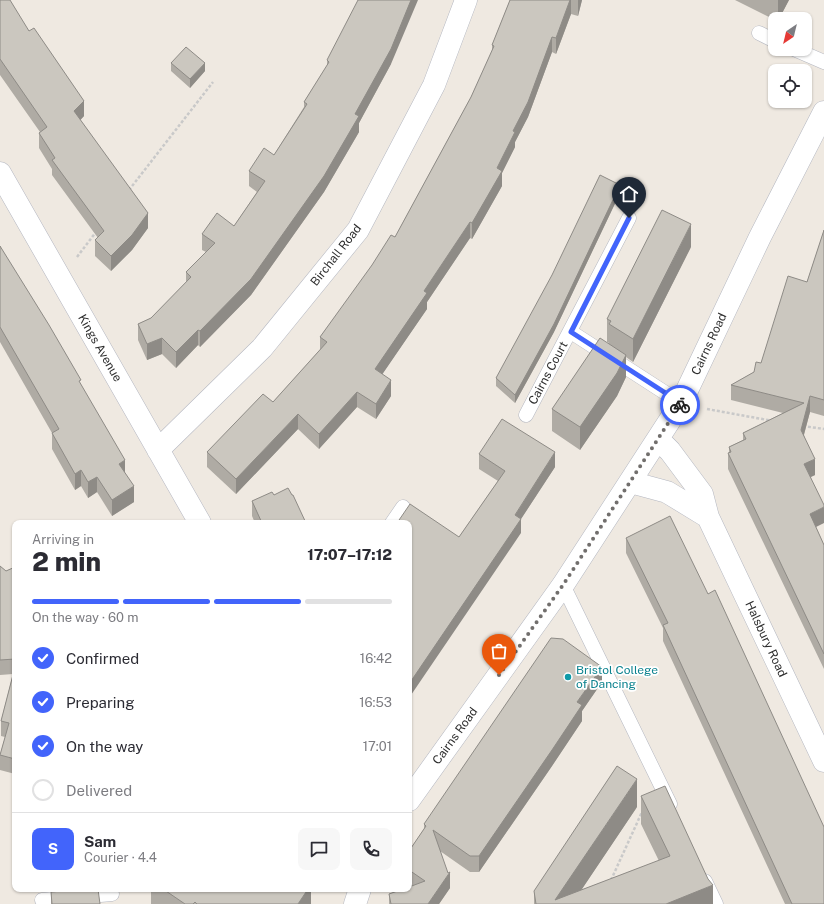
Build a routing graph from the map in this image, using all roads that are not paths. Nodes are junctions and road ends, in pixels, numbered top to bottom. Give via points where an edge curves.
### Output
1 (466, 0) edge
2 (759, 33) dead end
3 (768, 37) edge
4 (810, 56) edge
5 (824, 62) edge
6 (824, 112) edge
7 (0, 173) edge
8 (629, 218) dead end
9 (571, 332) junction
10 (681, 403) junction
11 (526, 415) dead end
12 (658, 439) junction
13 (158, 450) junction
14 (630, 482) junction
15 (403, 507) dead end
16 (708, 517) junction
17 (198, 520) edge
18 (394, 520) edge
19 (563, 585) junction
20 (824, 761) edge
21 (412, 792) edge
22 (676, 819) edge
23 (699, 868) edge
24 (359, 892) edge
25 (113, 896) edge
26 (42, 900) dead end
27 (355, 904) edge
28 (716, 904) edge

1 - 13 street, Birchall Road via 434,85 358,230 262,348
2 - 3 lane
4 - 5 lane
6 - 10 street, Cairns Road via 760,237
7 - 13 street, Kings Avenue
8 - 9 lane, Cairns Court
9 - 10 lane, Cairns Court
9 - 11 lane, Cairns Court
10 - 12 street, Cairns Road
12 - 14 street, Cairns Road
12 - 16 street, Halsbury Road via 702,494
13 - 17 street, Kings Avenue
14 - 16 street via 667,492
14 - 19 street, Cairns Road
15 - 18 lane
16 - 20 street, Halsbury Road
19 - 21 street, Cairns Road
19 - 22 lane
23 - 28 lane
24 - 27 street
25 - 26 lane

